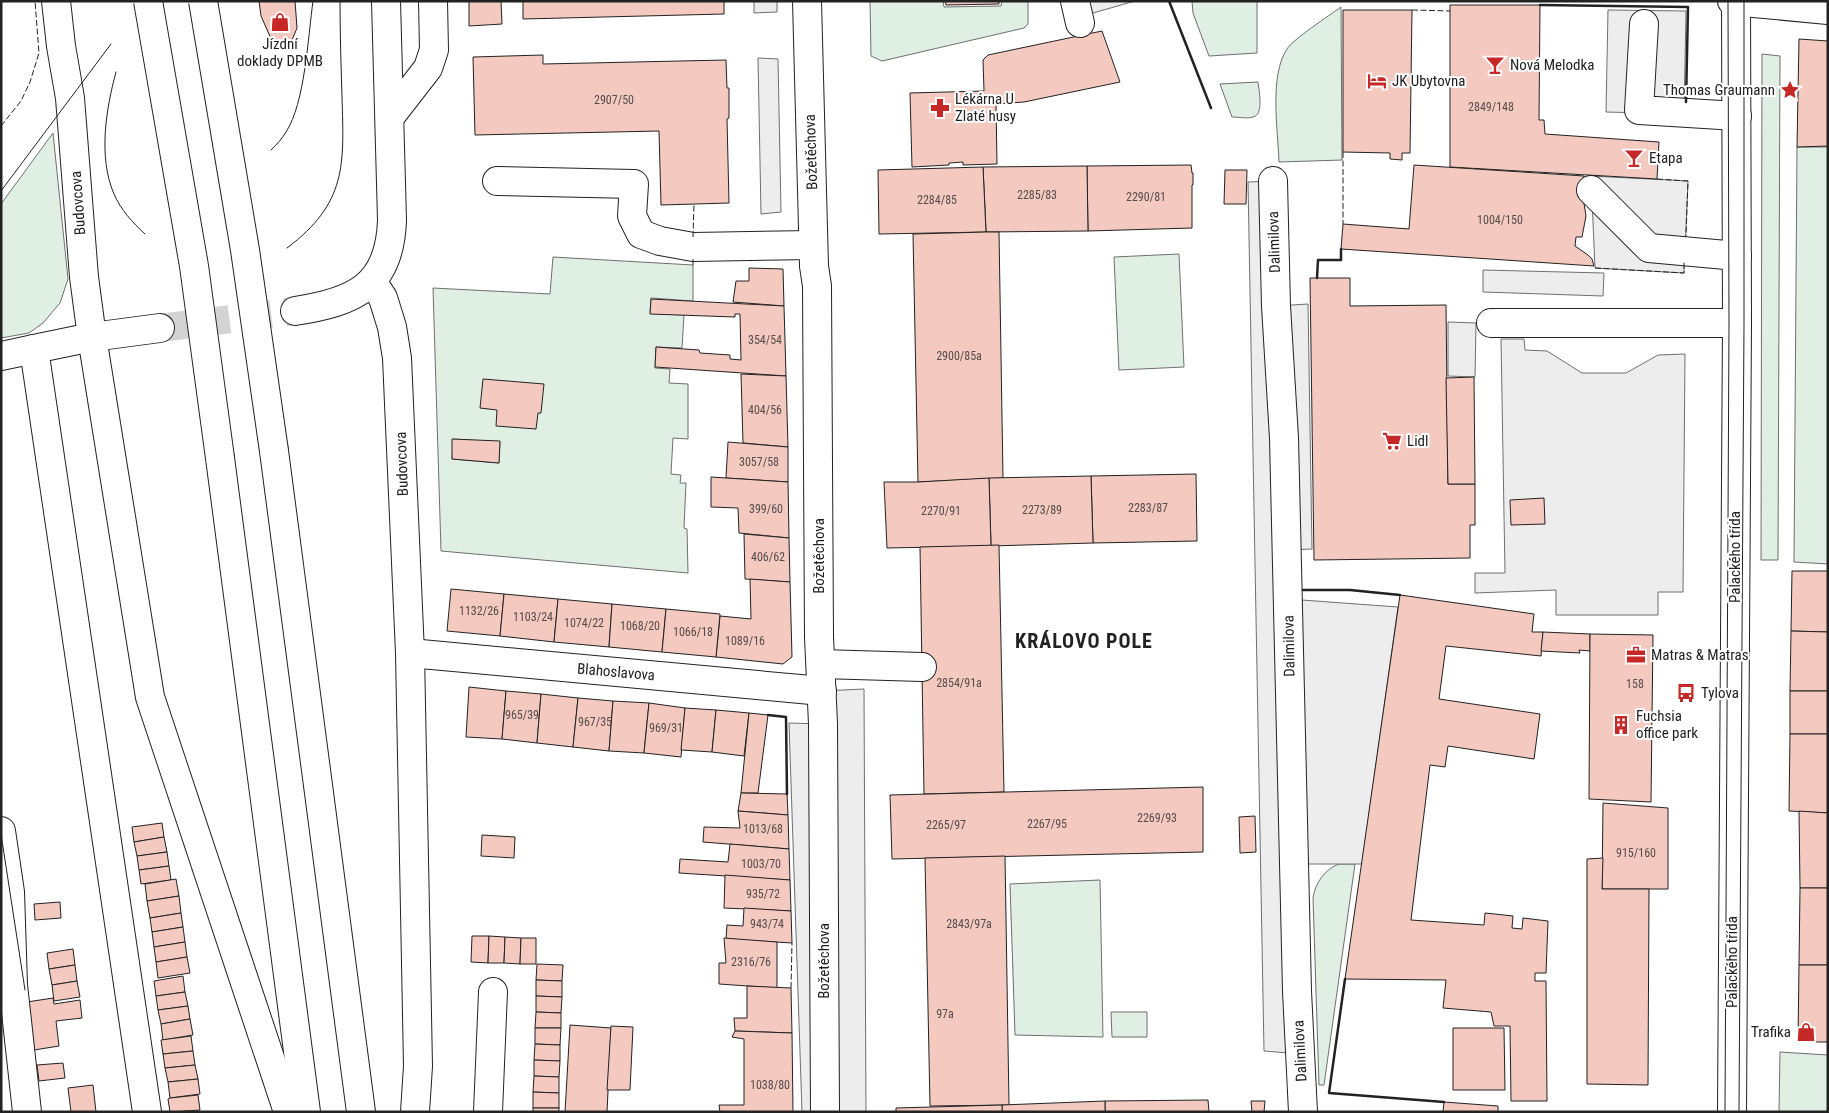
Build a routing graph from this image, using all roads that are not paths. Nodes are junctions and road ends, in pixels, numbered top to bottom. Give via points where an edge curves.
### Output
1 (56, 1) edge
2 (148, 1) edge
3 (203, 1) edge
4 (386, 1) edge
5 (433, 1) edge
6 (807, 1) edge
7 (1735, 2) edge
8 (1828, 10) edge
9 (1644, 24) dead end
10 (1737, 116) junction
11 (390, 117) junction
12 (497, 181) dead end
13 (1273, 181) dead end
14 (1591, 190) dead end
15 (813, 245) junction
16 (1737, 256) junction
17 (372, 281) junction
18 (295, 311) tunnel mouth
19 (1491, 323) dead end
20 (1737, 323) junction
21 (160, 328) tunnel mouth
22 (92, 337) junction
23 (34, 349) junction
24 (1, 356) edge
25 (410, 653) junction
26 (922, 667) dead end
27 (821, 678) junction
28 (1, 831) edge
29 (492, 992) dead end
30 (27, 1112) edge
31 (147, 1112) edge
32 (288, 1112) edge
33 (306, 1112) edge
34 (361, 1112) edge
35 (415, 1112) edge
36 (488, 1112) edge
37 (824, 1112) edge
38 (1303, 1112) edge
39 (1732, 1112) edge

1 - 22 main road, Budovcova via 70,98
2 - 33 main road, bridge via 194,266
3 - 34 main road, bridge via 245,250 274,451
4 - 11 main road
5 - 11 main road via 434,50 428,68
6 - 15 main road, Božetěchova
7 - 8 main road
7 - 10 main road, Palackého třída
9 - 10 main road via 1639,110
10 - 16 main road, Palackého třída
11 - 17 main road via 392,235 382,267
12 - 15 main road via 634,184 632,216 641,234 660,241 693,247
13 - 38 main road, Dalimilova via 1284,438 1297,991
14 - 16 main road via 1649,248
15 - 27 main road, Božetěchova via 817,286
16 - 20 main road, Palackého třída
17 - 18 main road via 341,302
17 - 25 main road, Budovcova via 383,298 398,358
19 - 20 main road
20 - 39 main road, Palackého třída
21 - 22 main road
22 - 23 main road
22 - 32 main road, Budovcova via 150,696
23 - 24 main road
23 - 31 main road
25 - 27 main road, Blahoslavova
25 - 35 main road, Budovcova via 418,1066
26 - 27 main road, Blahoslavova
27 - 37 main road, Božetěchova
28 - 30 main road via 10,892 13,984
29 - 36 main road

